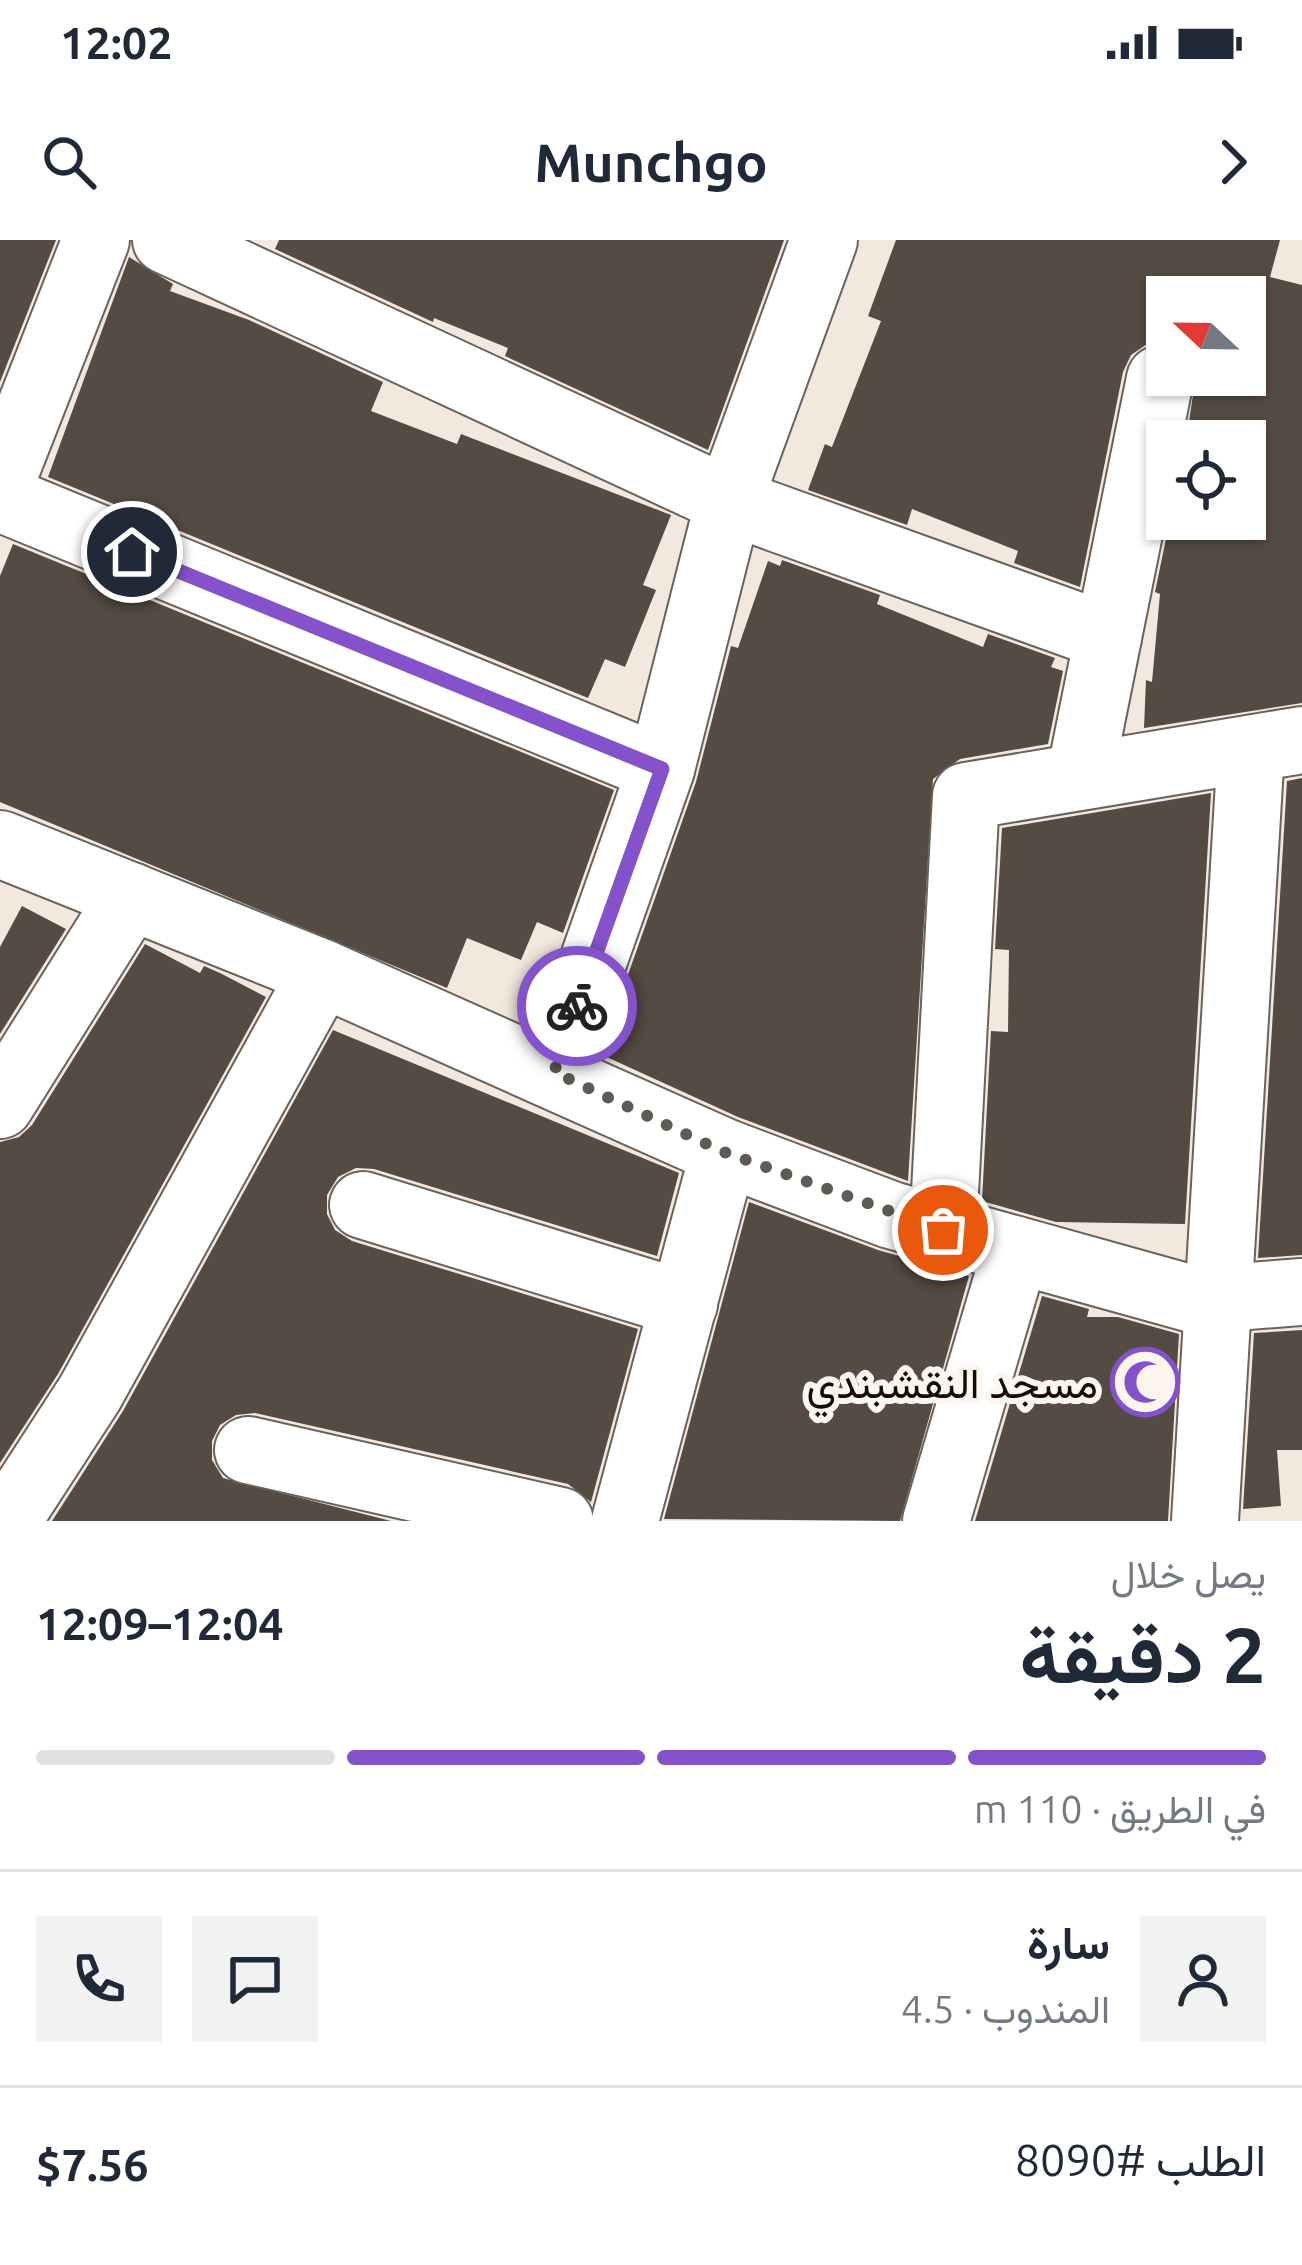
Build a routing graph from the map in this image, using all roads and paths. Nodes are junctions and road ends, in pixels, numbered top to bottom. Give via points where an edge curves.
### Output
1 (96, 240) edge
2 (166, 240) edge
3 (824, 240) edge
4 (1157, 396) edge
5 (0, 484) edge
6 (0, 498) edge
7 (729, 501) junction
8 (1108, 637) junction
9 (1276, 744) edge
10 (662, 769) junction
11 (1080, 776) junction
12 (0, 844) edge
13 (131, 896) junction
14 (322, 973) junction
15 (554, 1072) junction
16 (0, 1105) edge
17 (724, 1152) junction
18 (363, 1205) dead end
19 (943, 1230) junction
20 (1016, 1250) junction
21 (1302, 1292) edge
22 (1218, 1299) junction
23 (684, 1304) junction
24 (248, 1450) dead end
25 (325, 1495) edge
26 (7, 1521) edge
27 (560, 1521) edge
28 (625, 1521) edge
29 (935, 1521) edge
30 (1205, 1521) edge

1 - 5 street
2 - 7 street
3 - 7 street
4 - 8 street
6 - 10 street
7 - 8 street
7 - 10 street
8 - 11 street
9 - 11 street
9 - 22 street
10 - 15 street
11 - 19 street via 965,796
12 - 13 street
13 - 14 street
13 - 16 street
14 - 15 street
14 - 26 street via 90,1393
15 - 17 street
17 - 19 street
17 - 23 street
18 - 23 street
19 - 20 street
20 - 22 street via 1196,1300
20 - 29 street
21 - 22 street
22 - 30 street
23 - 28 street
24 - 25 street
25 - 27 street

